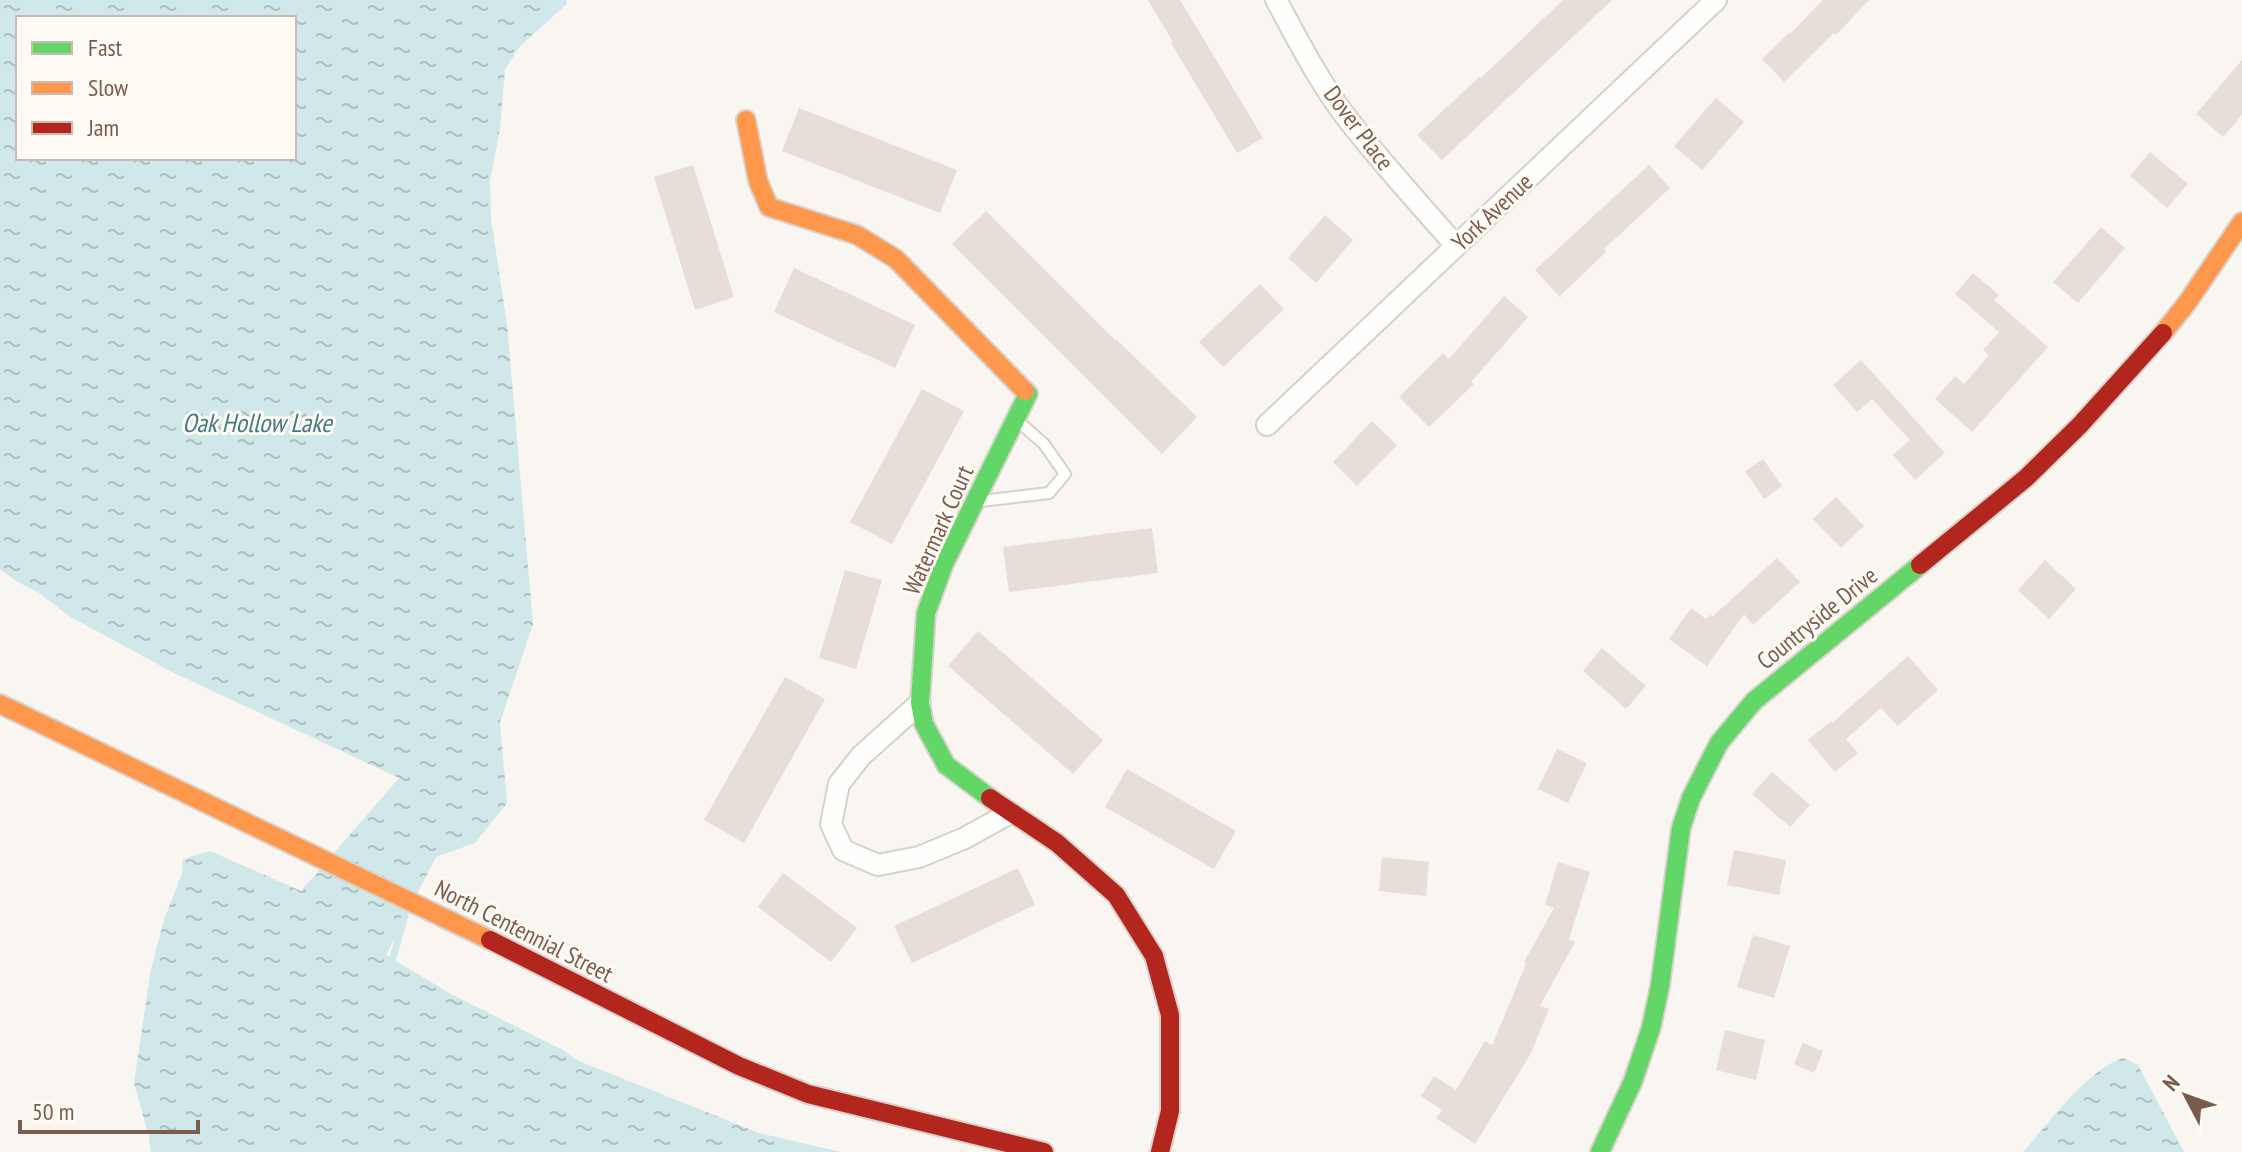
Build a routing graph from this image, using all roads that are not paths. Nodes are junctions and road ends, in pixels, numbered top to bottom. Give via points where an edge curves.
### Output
1 (1276, 0) edge
2 (1716, 0) edge
3 (746, 120) dead end
4 (2242, 222) edge
5 (1456, 246) junction
6 (1016, 419) junction
7 (1267, 425) dead end
8 (975, 502) junction
9 (920, 703) junction
10 (0, 704) edge
11 (1010, 813) junction
12 (1044, 1152) edge
13 (1160, 1152) edge
14 (1600, 1152) edge

1 - 5 street, Dover Place via 1341,110
2 - 5 street, York Avenue
3 - 6 street, Watermark Court via 769,207 857,235 896,259 1028,394
4 - 14 street, Countryside Drive via 2146,354 2037,468 1754,701 1719,743 1681,828 1651,1028
5 - 7 street, York Avenue
6 - 8 street, Watermark Court
6 - 8 lane via 1044,444 1065,474 1049,493
8 - 9 street, Watermark Court via 926,613
9 - 11 street, Watermark Court via 924,724 946,765
9 - 11 street via 861,756 839,784 831,824 843,850 878,865 919,857
10 - 12 street, North Centennial Street via 422,906 739,1066 808,1094
11 - 13 street, Watermark Court via 1057,843 1116,895 1154,956 1170,1015 1170,1111

